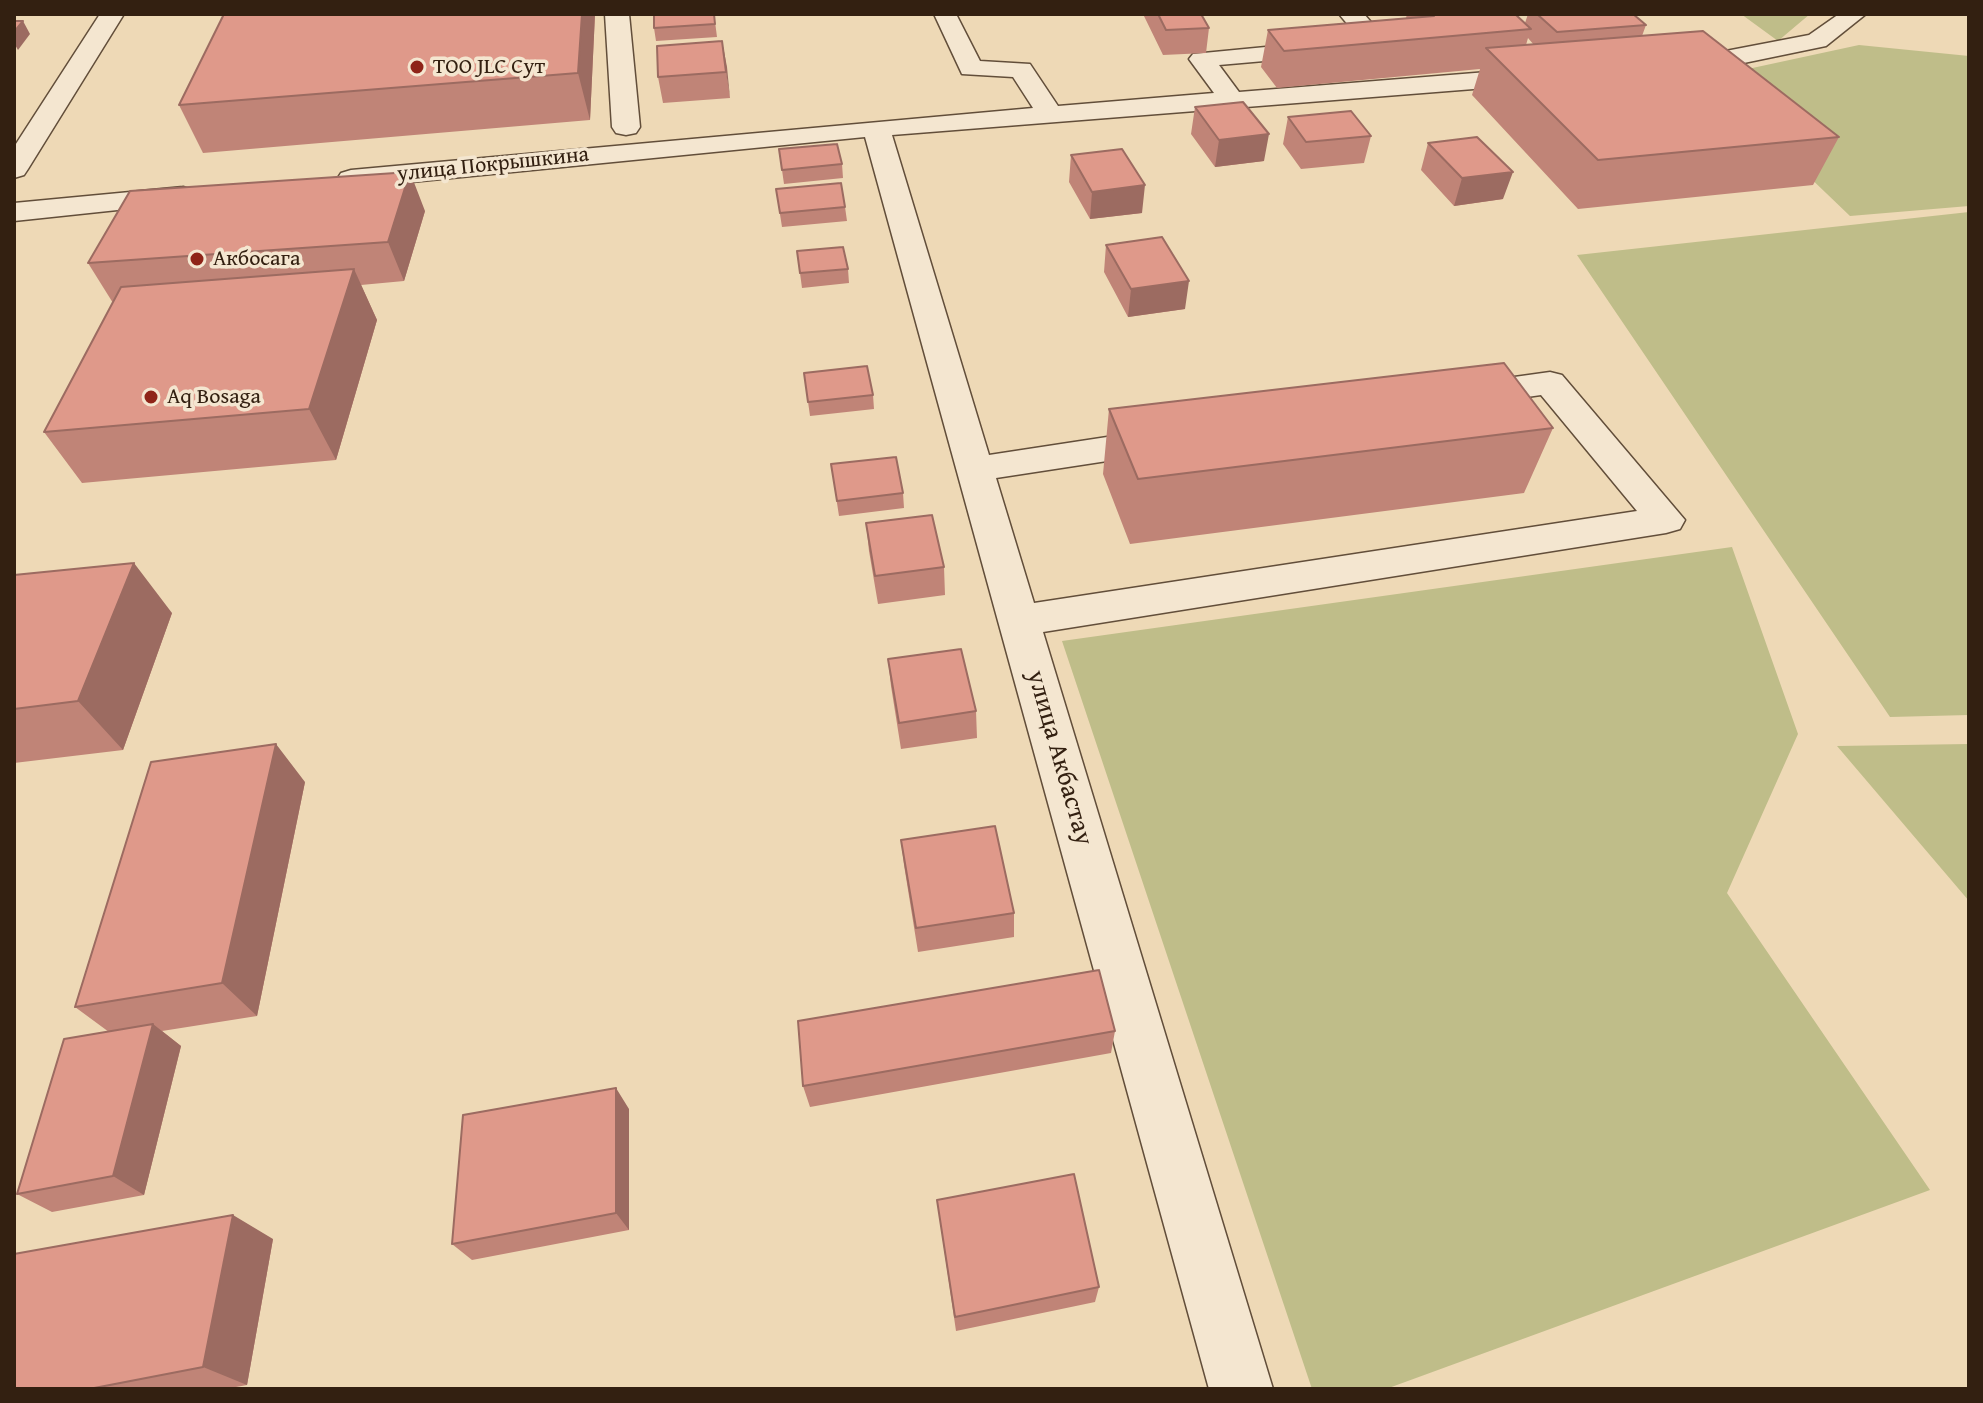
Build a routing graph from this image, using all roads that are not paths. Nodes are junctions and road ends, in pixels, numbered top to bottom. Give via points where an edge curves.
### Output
1 (112, 14) edge
2 (617, 14) edge
3 (1351, 14) edge
4 (1854, 14) edge
5 (945, 15) edge
6 (1650, 67) edge
7 (1559, 74) edge
8 (1232, 100) junction
9 (1050, 114) junction
10 (626, 127) dead end
11 (876, 128) junction
12 (14, 169) edge
13 (325, 182) edge
14 (214, 193) edge
15 (14, 212) edge
16 (1425, 401) edge
17 (1208, 434) edge
18 (975, 469) junction
19 (1019, 621) junction
20 (1241, 1389) edge

1 - 12 street
2 - 10 street
3 - 8 street via 1378,44 1202,59
4 - 6 street via 1817,41 1710,62
5 - 9 street via 971,69 1021,69
7 - 8 street, улица Покрышкина
8 - 9 street, улица Покрышкина
9 - 11 street, улица Покрышкина
11 - 13 street, улица Покрышкина
11 - 18 street, улица Акбастау
14 - 15 street
16 - 19 street via 1550,383 1666,520
17 - 18 street
18 - 19 street, улица Акбастау
19 - 20 street, улица Акбастау

